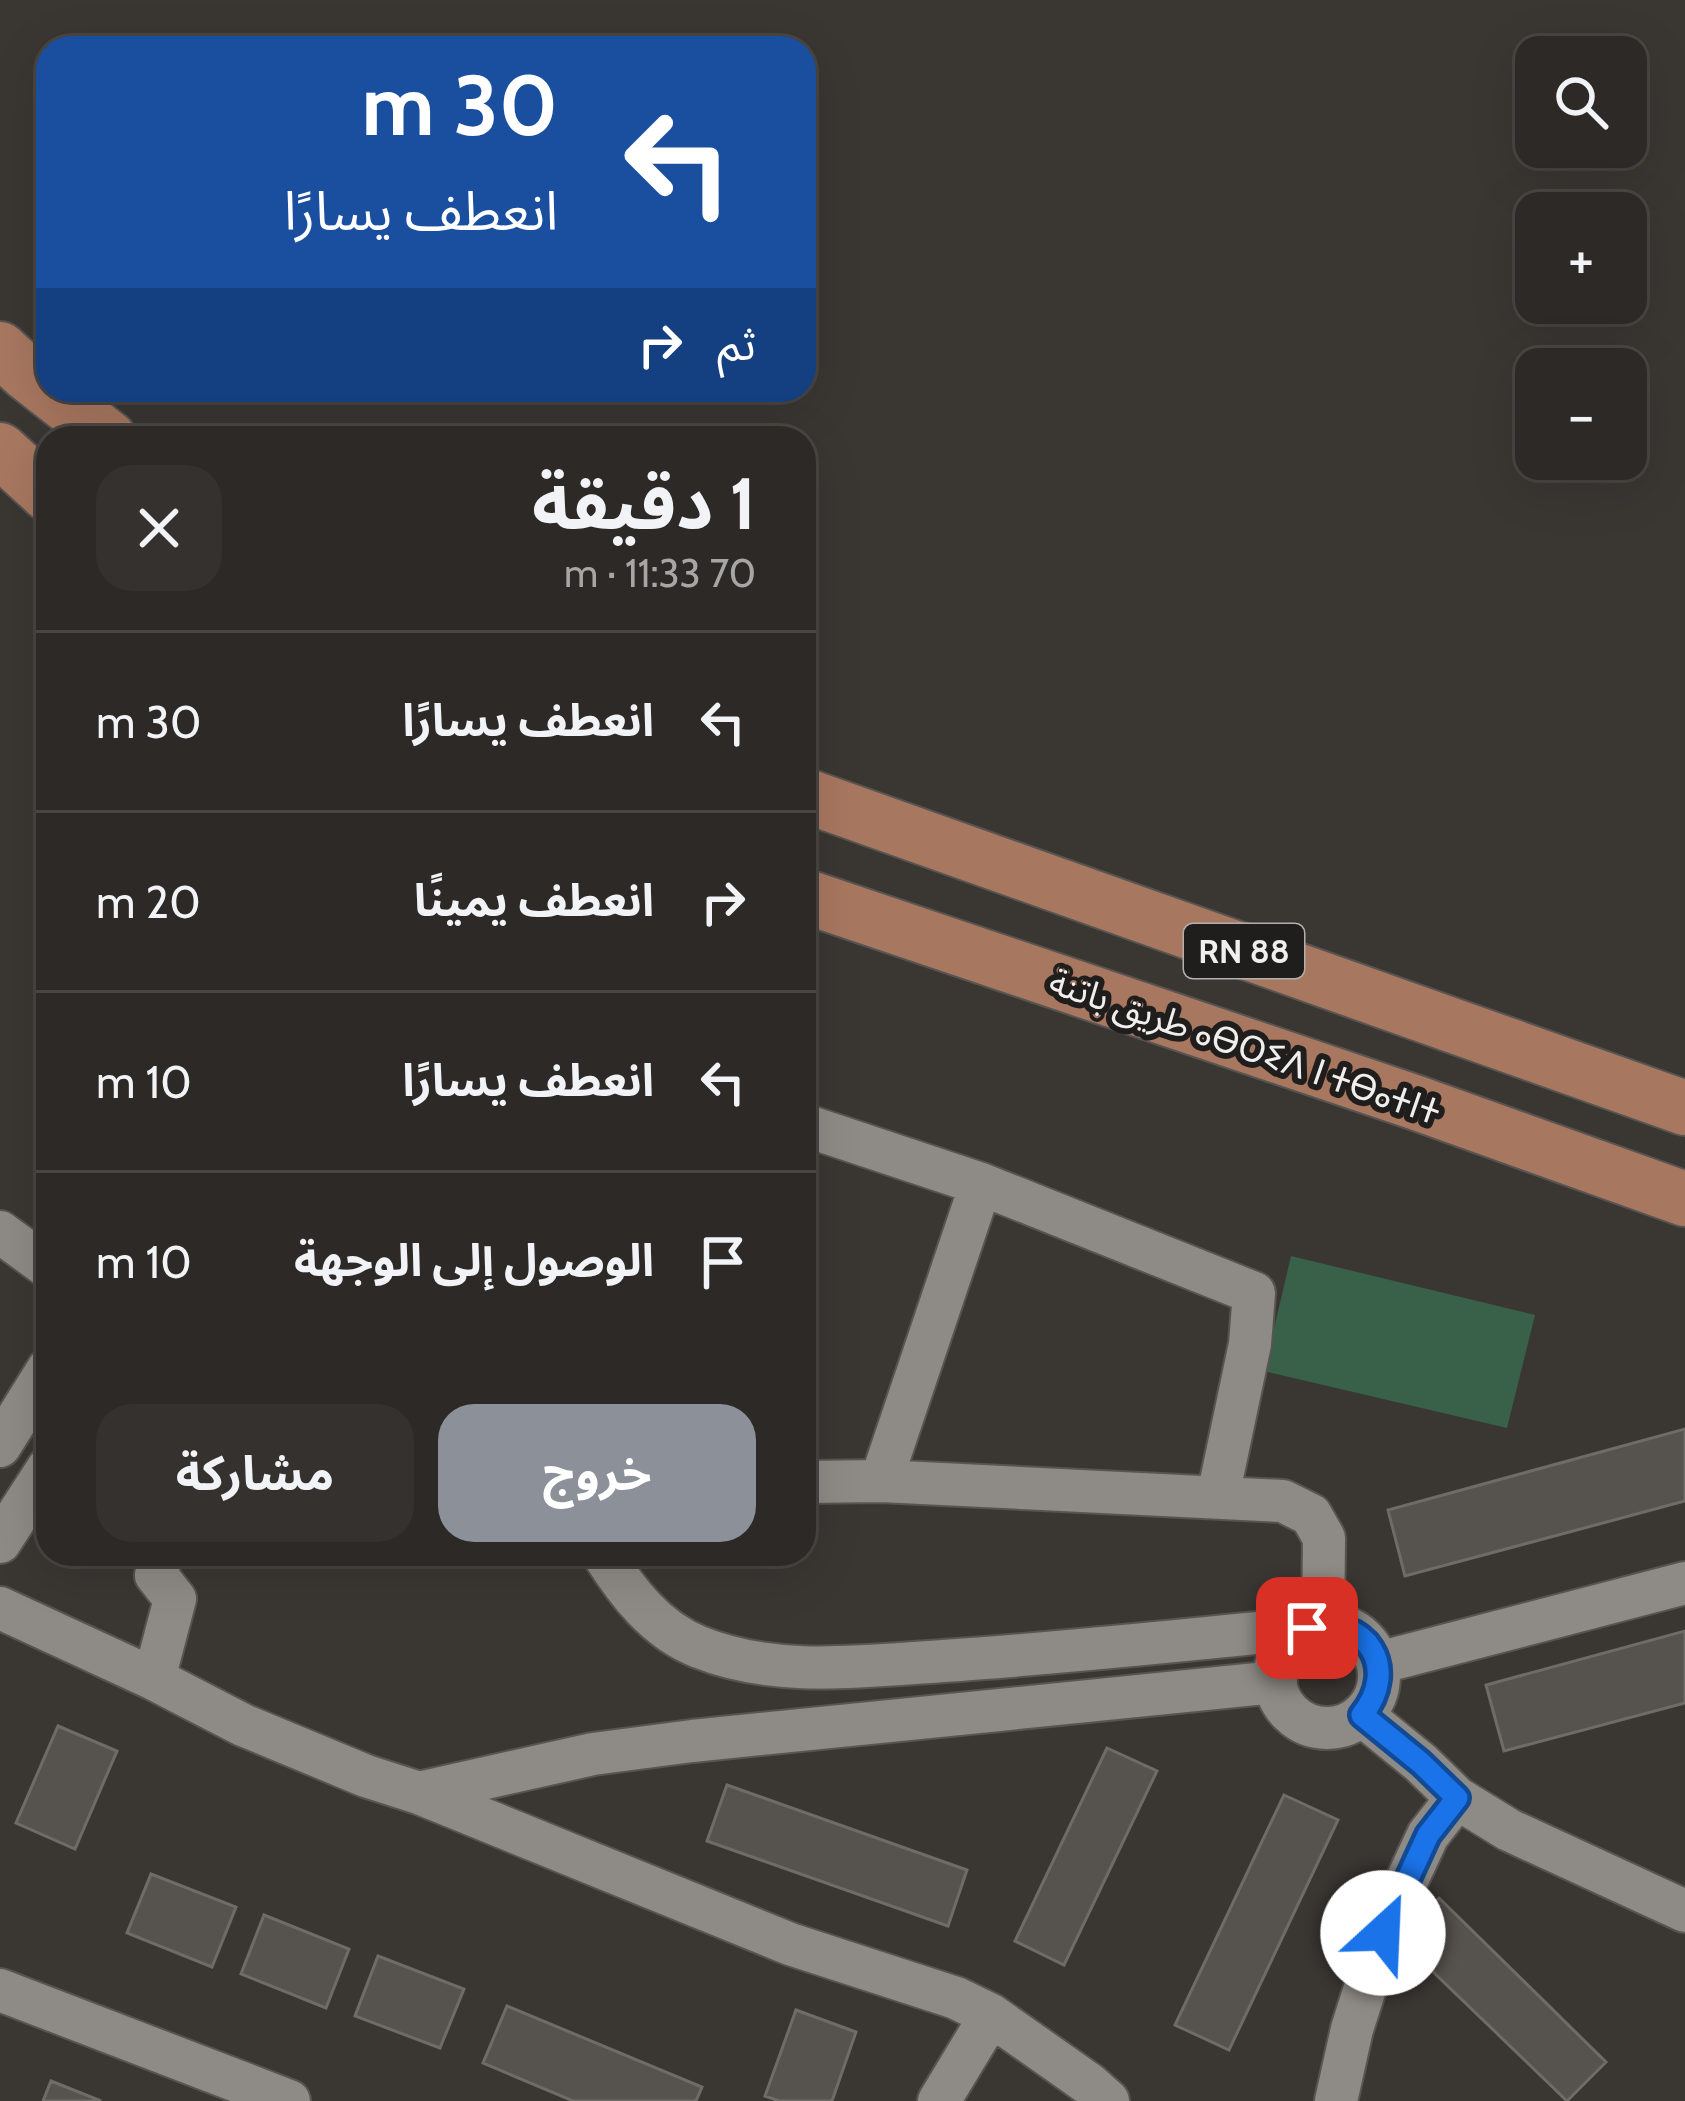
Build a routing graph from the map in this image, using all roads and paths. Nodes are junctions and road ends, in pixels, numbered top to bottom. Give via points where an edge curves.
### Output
1 (0, 349) edge
2 (36, 382) edge
3 (63, 402) edge
4 (94, 426) edge
5 (2, 456) edge
6 (36, 484) edge
7 (816, 799) edge
8 (816, 900) edge
9 (1685, 1108) edge
10 (816, 1129) edge
11 (981, 1184) junction
12 (1685, 1199) edge
13 (0, 1232) edge
14 (36, 1258) edge
15 (36, 1388) edge
16 (0, 1446) edge
17 (816, 1455) edge
18 (867, 1481) junction
19 (816, 1482) edge
20 (36, 1486) edge
21 (1218, 1496) junction
22 (0, 1542) edge
23 (159, 1566) edge
24 (610, 1566) edge
25 (1685, 1583) edge
26 (0, 1608) edge
27 (1315, 1626) junction
28 (1378, 1664) junction
29 (154, 1679) junction
30 (1276, 1682) junction
31 (1362, 1715) junction
32 (419, 1793) junction
33 (1457, 1798) junction
34 (1685, 1911) edge
35 (0, 1990) edge
36 (991, 2015) junction
37 (289, 2101) edge
38 (939, 2101) edge
39 (1108, 2101) edge
40 (1336, 2101) edge

1 - 2 main road
3 - 4 main road
5 - 6 main road
7 - 9 main road, RN 88
8 - 12 main road, طريق باتنة ⴰⴱⵔⵉⴷ ⵏ ⵜⴱⴰⵜⵏⵜ / RN 88
10 - 11 street
11 - 18 street
11 - 21 street via 1254,1293
13 - 14 street
15 - 16 street
17 - 18 street
18 - 19 street
18 - 21 street
20 - 22 street
21 - 27 street via 1283,1501 1311,1515 1324,1538
23 - 29 street via 156,1575 175,1599
24 - 27 street via 653,1620 698,1647 764,1665 1025,1655
25 - 28 street
26 - 29 street
27 - 28 street via 1358,1634
27 - 30 street via 1282,1650
28 - 31 street via 1379,1682
29 - 32 street via 243,1726
30 - 31 street via 1281,1700 1308,1724 1327,1728
30 - 32 street via 692,1741
31 - 33 street
32 - 36 street via 790,1944
33 - 34 street
33 - 40 street via 1428,1835 1383,1933
35 - 37 street
36 - 38 street
36 - 39 street

